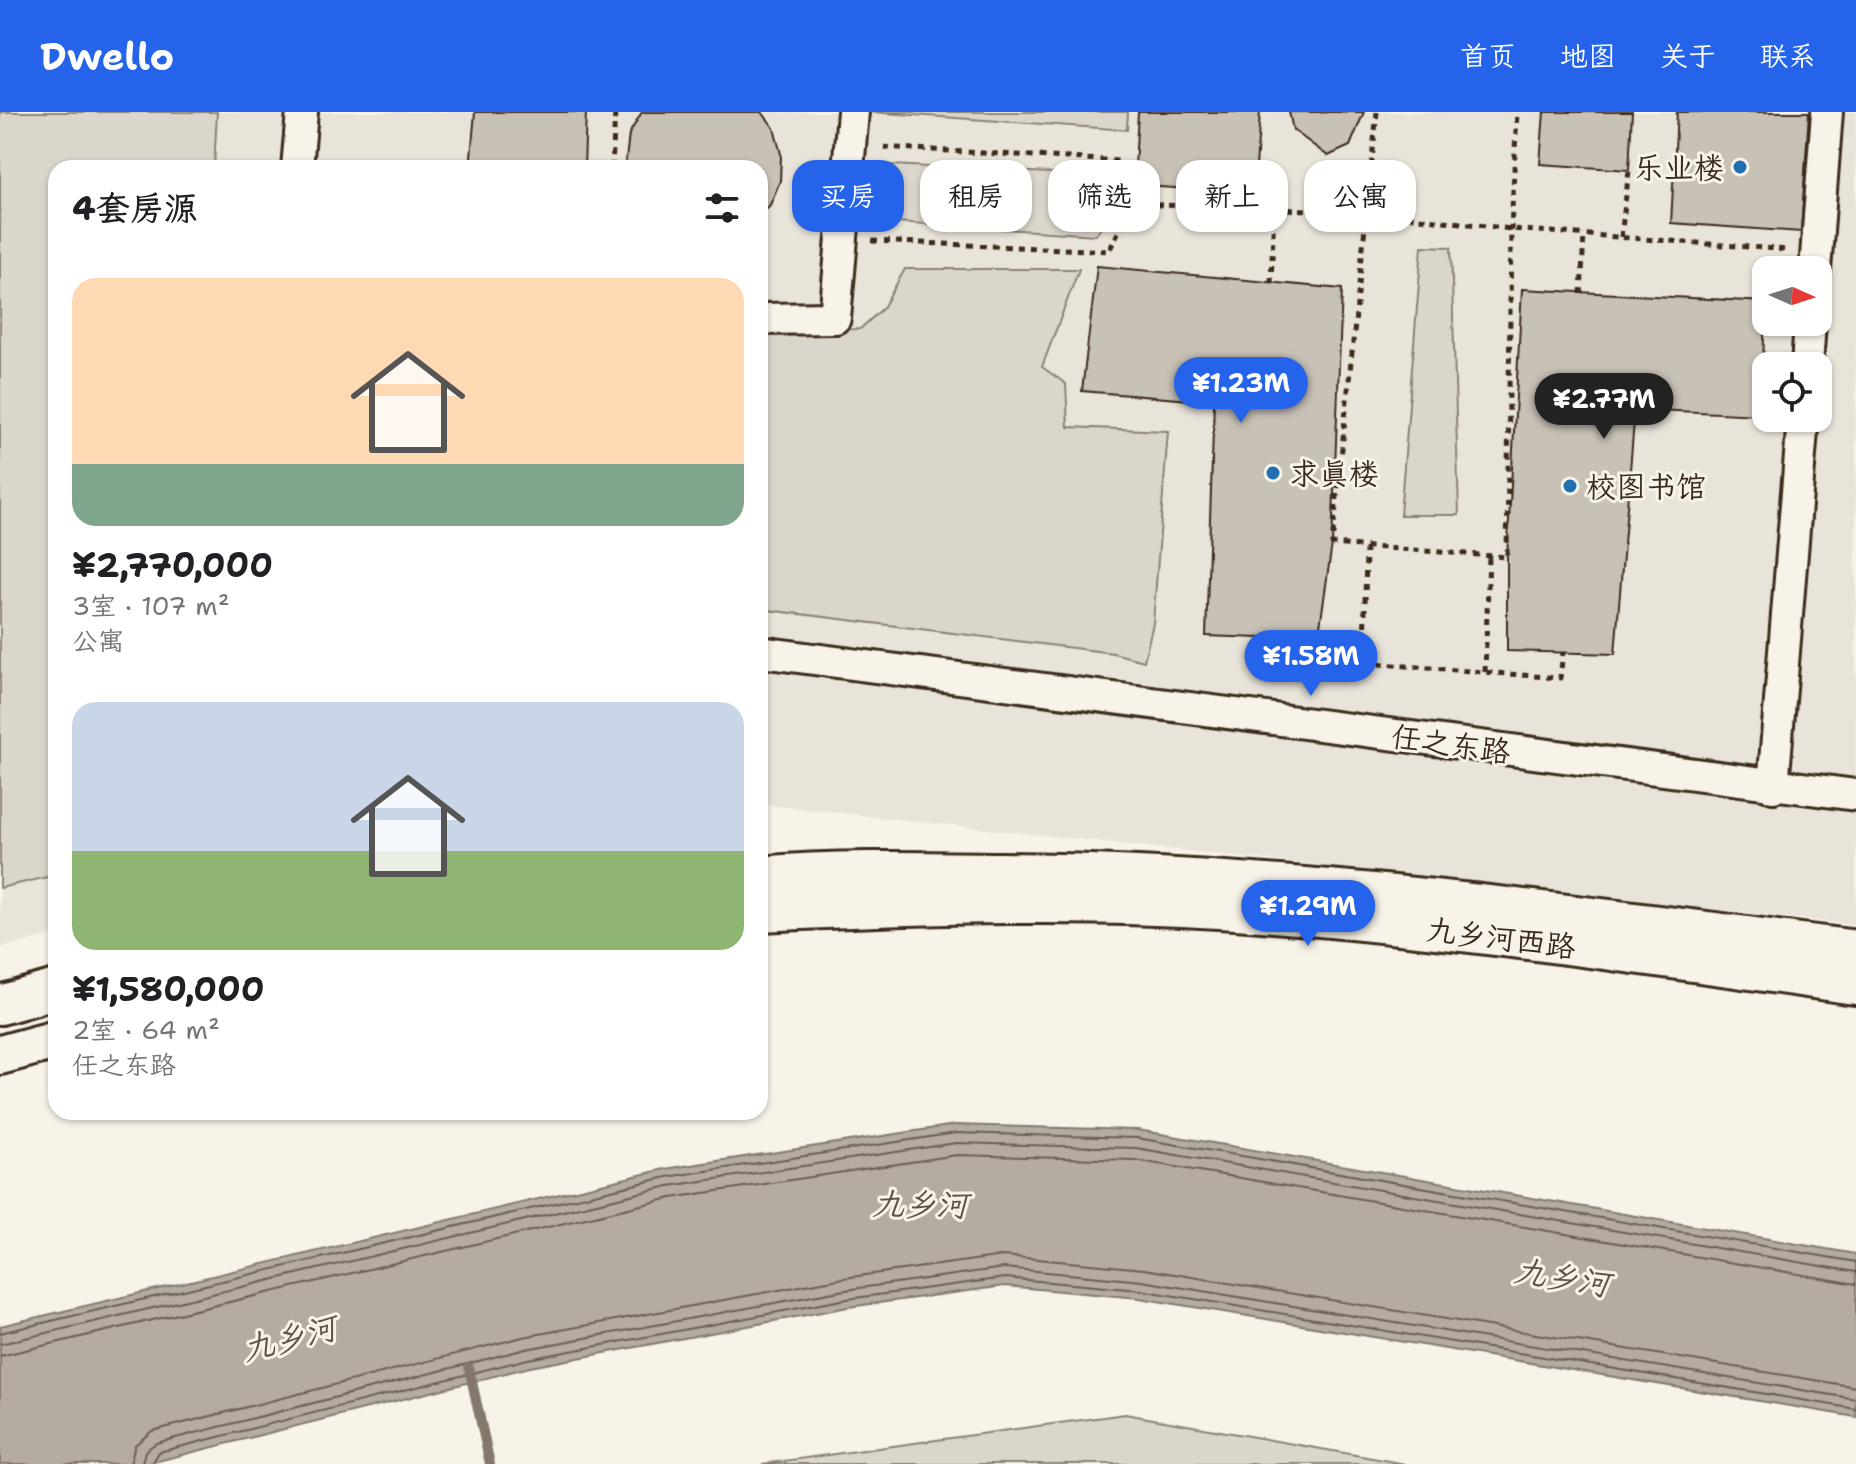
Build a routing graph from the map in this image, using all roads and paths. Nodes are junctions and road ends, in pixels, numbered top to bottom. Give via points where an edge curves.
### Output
1 (302, 112) edge
2 (615, 112) edge
3 (853, 112) edge
4 (1377, 112) edge
5 (1517, 112) edge
6 (1827, 112) edge
7 (852, 144) junction
8 (298, 160) edge
9 (612, 160) edge
10 (1103, 160) edge
11 (1373, 160) edge
12 (1629, 170) dead end
13 (1416, 218) edge
14 (1511, 229) junction
15 (1118, 232) edge
16 (1273, 232) edge
17 (1367, 232) edge
18 (1584, 234) junction
19 (1621, 237) junction
20 (842, 240) junction
21 (1775, 256) edge
22 (1815, 256) edge
23 (1271, 283) dead end
24 (1581, 294) dead end
25 (768, 319) edge
26 (1802, 432) edge
27 (1366, 547) junction
28 (1489, 556) junction
29 (1264, 638) dead end
30 (1563, 652) dead end
31 (768, 653) edge
32 (1364, 663) junction
33 (1485, 672) junction
34 (1773, 787) junction
35 (1856, 795) edge
36 (768, 876) edge
37 (768, 912) edge
38 (1856, 950) edge
39 (1856, 985) edge
40 (48, 991) edge
41 (0, 1005) edge
42 (48, 1042) edge
43 (0, 1055) edge

1 - 8 street
2 - 9 path
3 - 7 street
4 - 11 path
5 - 14 path
6 - 22 street
7 - 10 path
7 - 20 street
12 - 19 path
13 - 14 path
14 - 18 path
14 - 28 path via 1507,557
15 - 20 path via 1109,251
16 - 23 path
17 - 27 path via 1332,544
18 - 19 path
18 - 24 path
19 - 21 path
20 - 25 street via 835,318
26 - 34 street
27 - 28 path
27 - 32 path
28 - 33 path
29 - 32 path via 1264,655
30 - 33 path via 1560,678
31 - 34 street, 任之东路
32 - 33 path
34 - 35 street, 任之东路
36 - 38 main road, 九乡河西路 via 936,871 1274,882 1447,898
37 - 39 main road, 九乡河西路 via 1057,905 1259,912 1443,930
40 - 41 main road
42 - 43 main road

